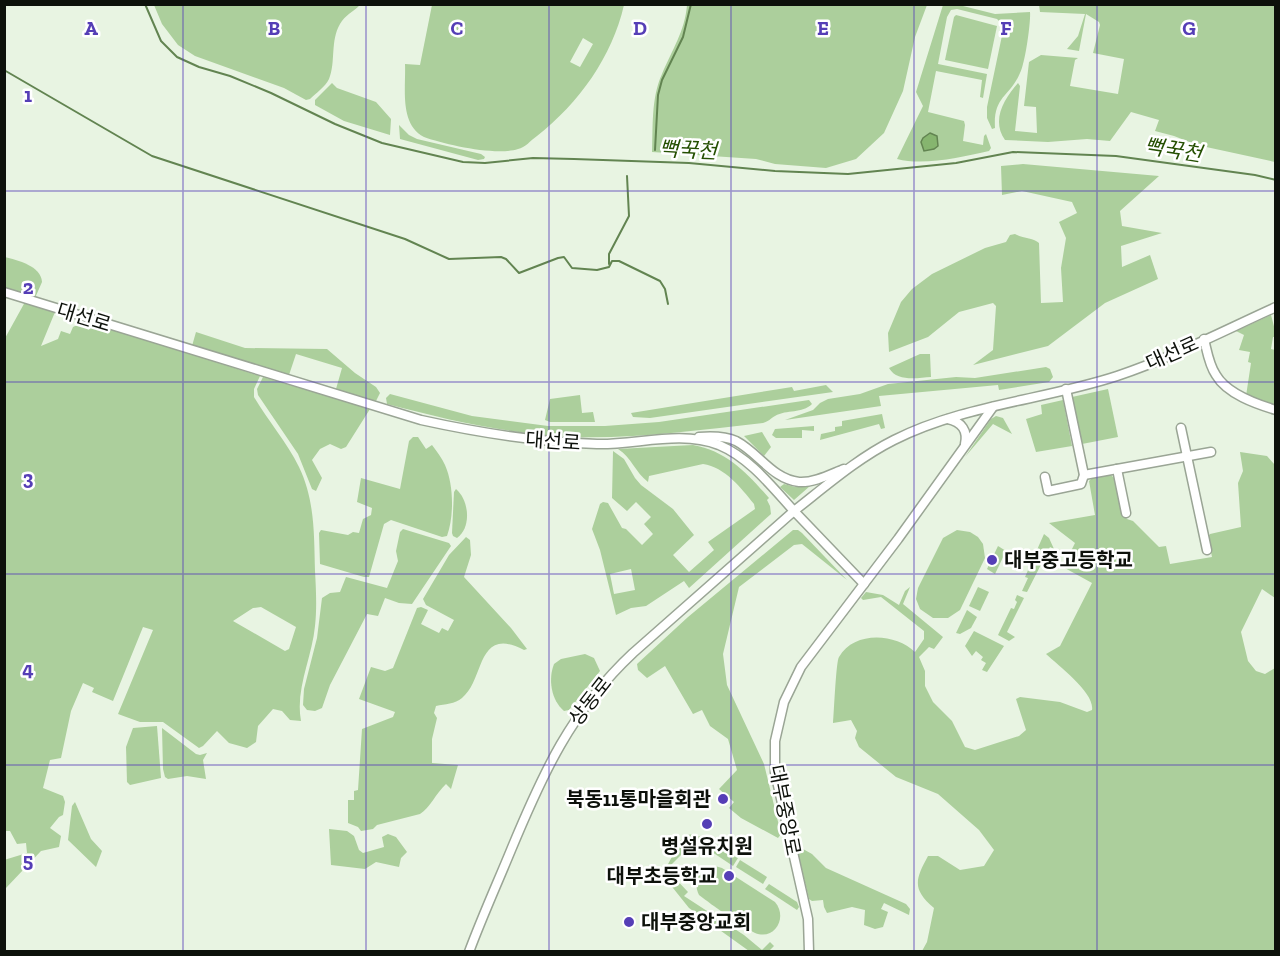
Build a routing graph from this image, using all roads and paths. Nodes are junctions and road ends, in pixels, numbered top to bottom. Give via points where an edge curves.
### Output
1 (4, 292) edge
2 (1275, 307) edge
3 (1204, 339) junction
4 (1066, 389) junction
5 (993, 407) junction
6 (1275, 410) edge
7 (946, 419) junction
8 (1181, 428) dead end
9 (681, 438) junction
10 (965, 445) junction
11 (1211, 452) dead end
12 (1187, 456) junction
13 (853, 466) junction
14 (1117, 469) junction
15 (1084, 475) junction
16 (1045, 477) dead end
17 (794, 511) junction
18 (1126, 513) dead end
19 (1207, 550) dead end
20 (864, 584) junction
21 (469, 951) edge
22 (809, 951) edge

1 - 9 street, 대선로 via 421,420 540,441 600,444
2 - 3 street, 대선로
3 - 4 street, 대선로 via 1138,369
3 - 6 street via 1213,370 1221,382 1251,401
4 - 5 street, 대선로
4 - 15 street
5 - 7 street, 대선로
5 - 10 street, 대부중앙로
7 - 10 street via 964,428
7 - 13 street, 대선로 via 895,439
8 - 12 street
9 - 13 street via 711,436 736,441 778,475 800,482
9 - 17 street, 대선로 via 708,442 737,454
10 - 20 street, 대부중앙로
11 - 12 street
12 - 14 street
12 - 19 street
13 - 17 street, 대선로
14 - 15 street
14 - 18 street
15 - 16 street via 1081,484 1048,491
17 - 20 street
17 - 21 street, 상동로 via 610,674 586,702 547,769
20 - 22 street, 대부중앙로 via 801,667 784,702 775,741 776,785 808,919

